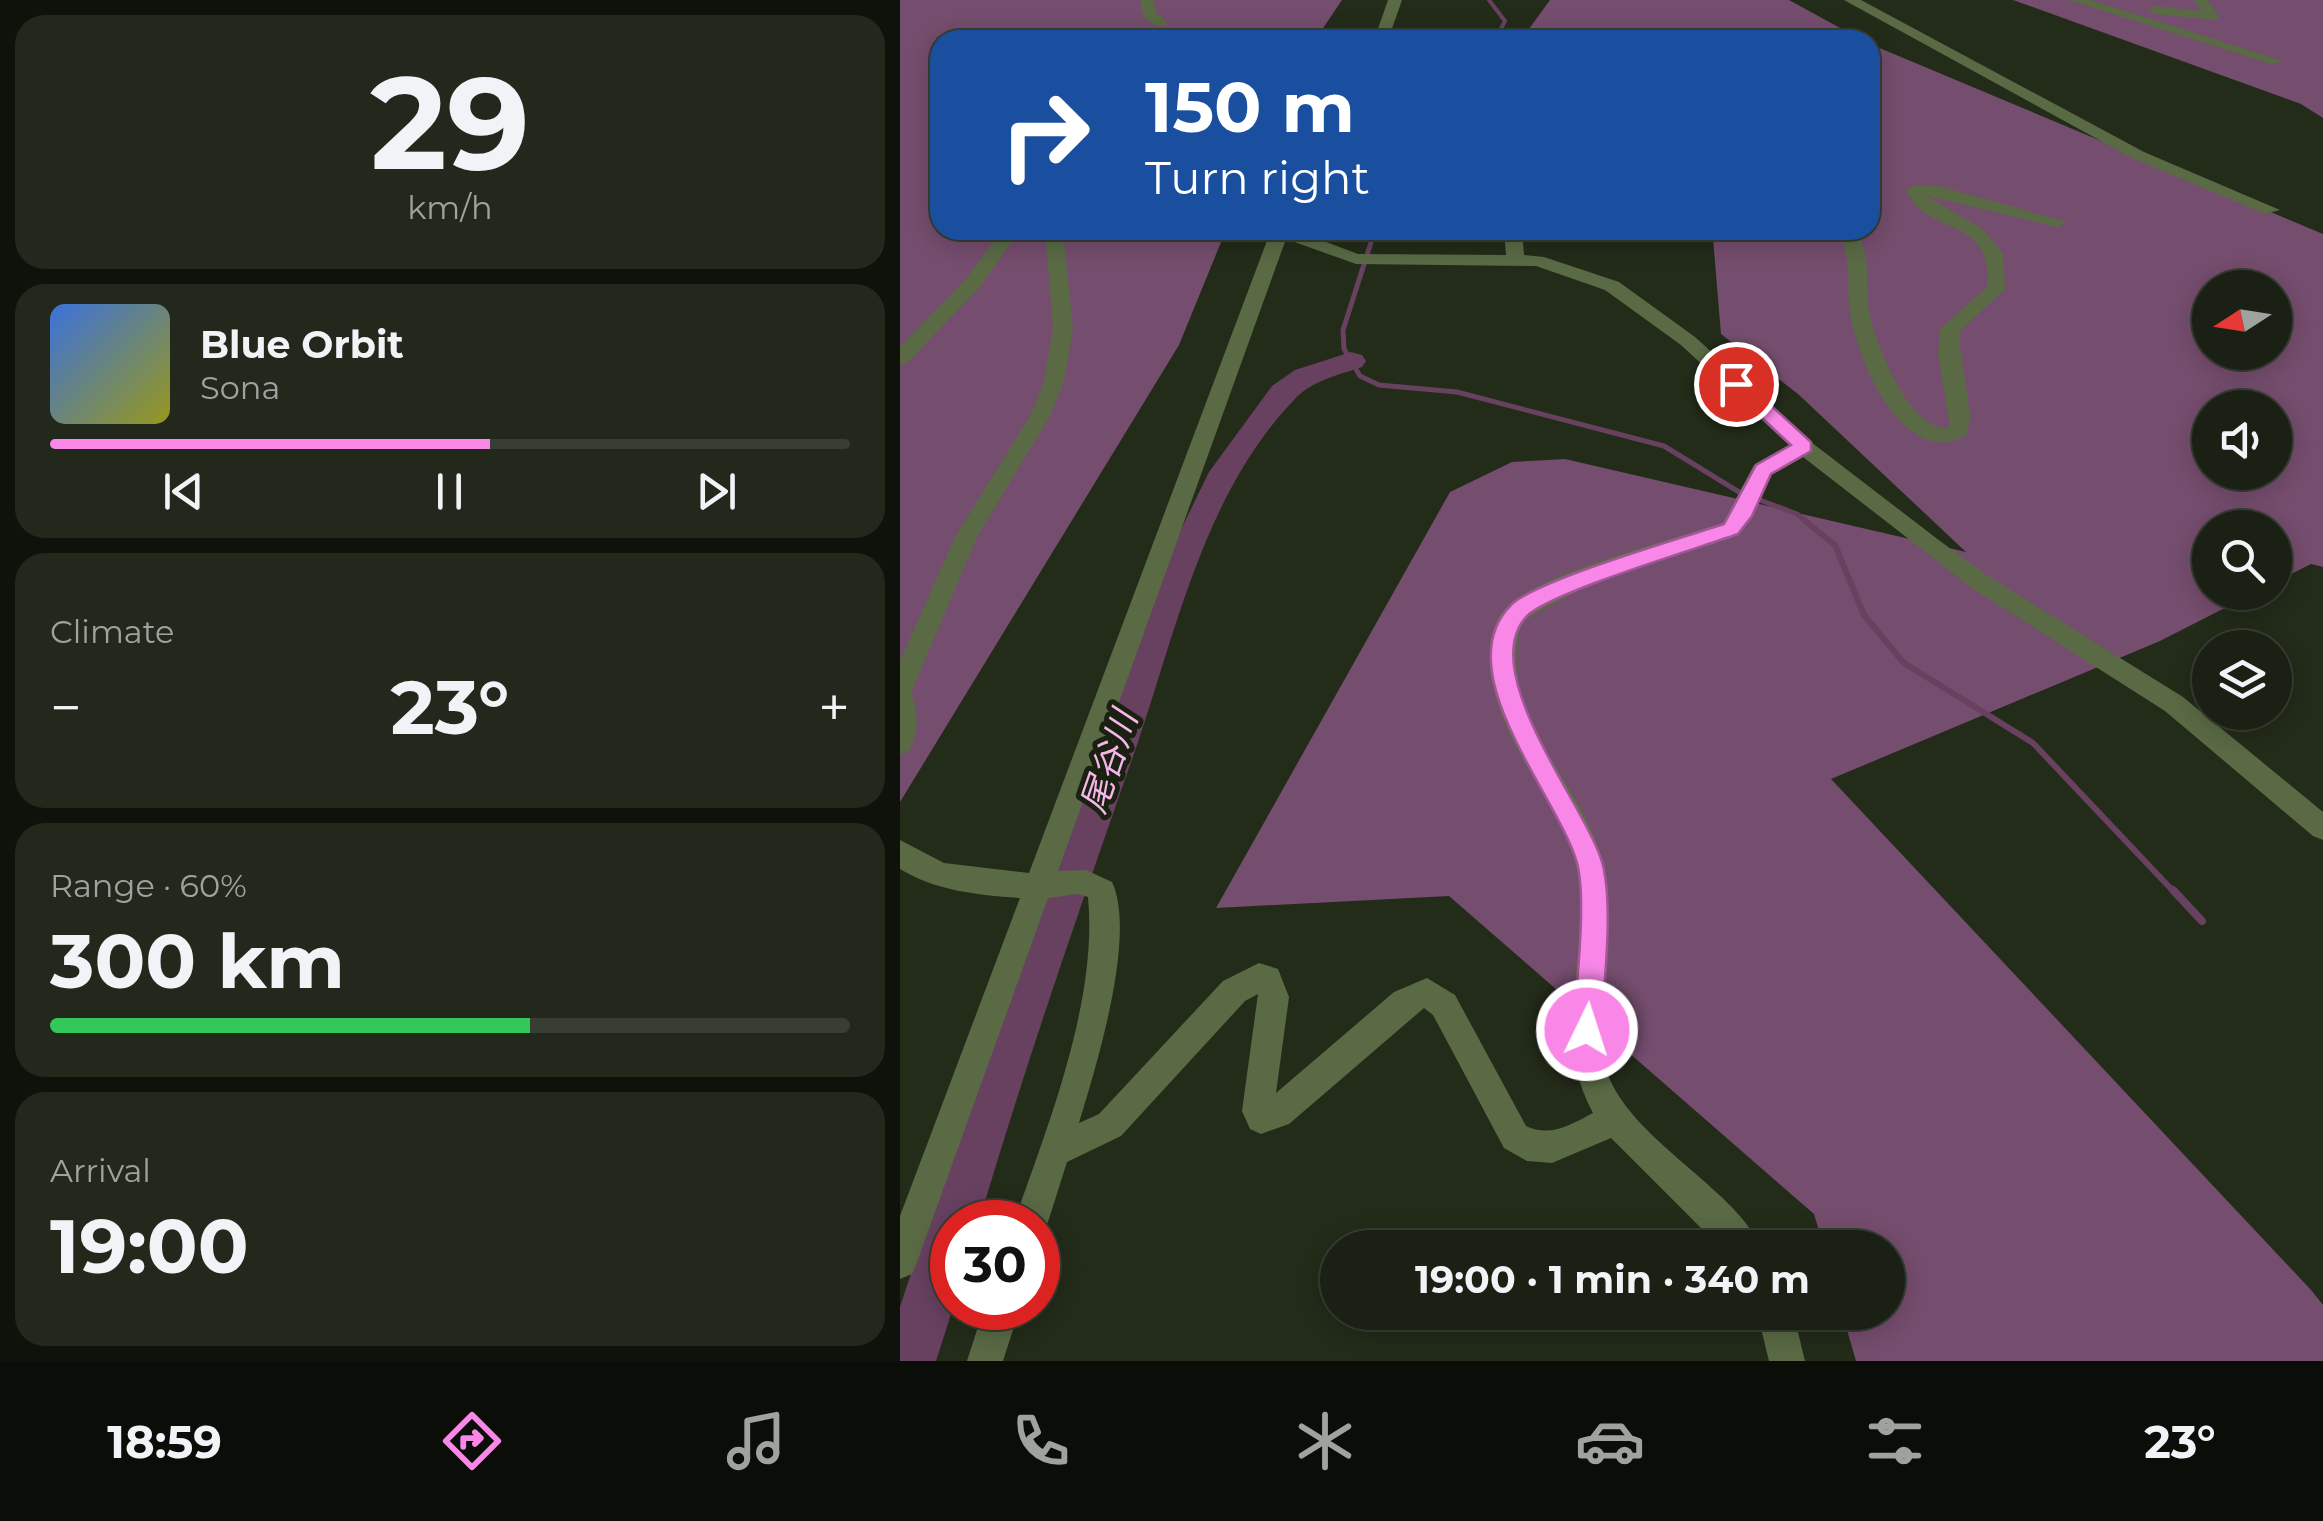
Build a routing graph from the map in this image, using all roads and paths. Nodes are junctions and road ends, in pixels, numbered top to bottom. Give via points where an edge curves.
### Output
1 (1147, 0) edge
2 (1395, 0) edge
3 (1851, 0) edge
4 (2076, 0) edge
5 (2123, 0) edge
6 (2201, 0) edge
7 (1161, 24) dead end
8 (1384, 30) edge
9 (2276, 61) dead end
10 (2271, 210) dead end
11 (2058, 222) dead end
12 (1004, 240) edge
13 (1055, 240) edge
14 (1276, 240) edge
15 (1308, 240) edge
16 (1513, 240) edge
17 (1851, 240) edge
18 (1516, 259) junction
19 (900, 359) edge
20 (1804, 446) junction
21 (900, 694) edge
22 (900, 744) edge
23 (2323, 828) edge
24 (900, 852) edge
25 (1038, 886) junction
26 (1616, 1118) junction
27 (1055, 1151) junction
28 (1038, 1200) edge
29 (1726, 1230) edge
30 (900, 1262) edge
31 (995, 1330) edge
32 (1779, 1330) edge
33 (986, 1361) edge
34 (1787, 1361) edge

1 - 7 street via 1148,14
2 - 8 street
3 - 10 street via 2138,155
4 - 9 street
5 - 6 street via 2212,17
11 - 17 street via 1915,190 1920,202 1988,238 1996,250 1996,288 1950,329 1960,425 1958,432 1940,436 1908,418 1877,361 1858,303 1858,250
12 - 19 street
13 - 21 street via 1063,328 1054,382 966,537
14 - 25 street
15 - 18 street via 1368,261
16 - 18 street
18 - 20 street via 1572,269 1632,299
20 - 23 street via 1980,582 2174,704
20 - 26 street via 1762,470 1731,529 1563,588 1520,609 1504,630 1517,722 1590,863 1588,1055 1592,1078
21 - 22 street
24 - 25 street via 924,870
25 - 27 street via 1093,883 1106,906 1082,1055
25 - 30 street
26 - 27 street via 1558,1146 1525,1146 1444,1004 1427,992 1405,1002 1278,1113 1262,1118 1274,997 1268,979 1259,976 1234,991 1110,1124
26 - 29 street
27 - 28 street
31 - 33 street
32 - 34 street

